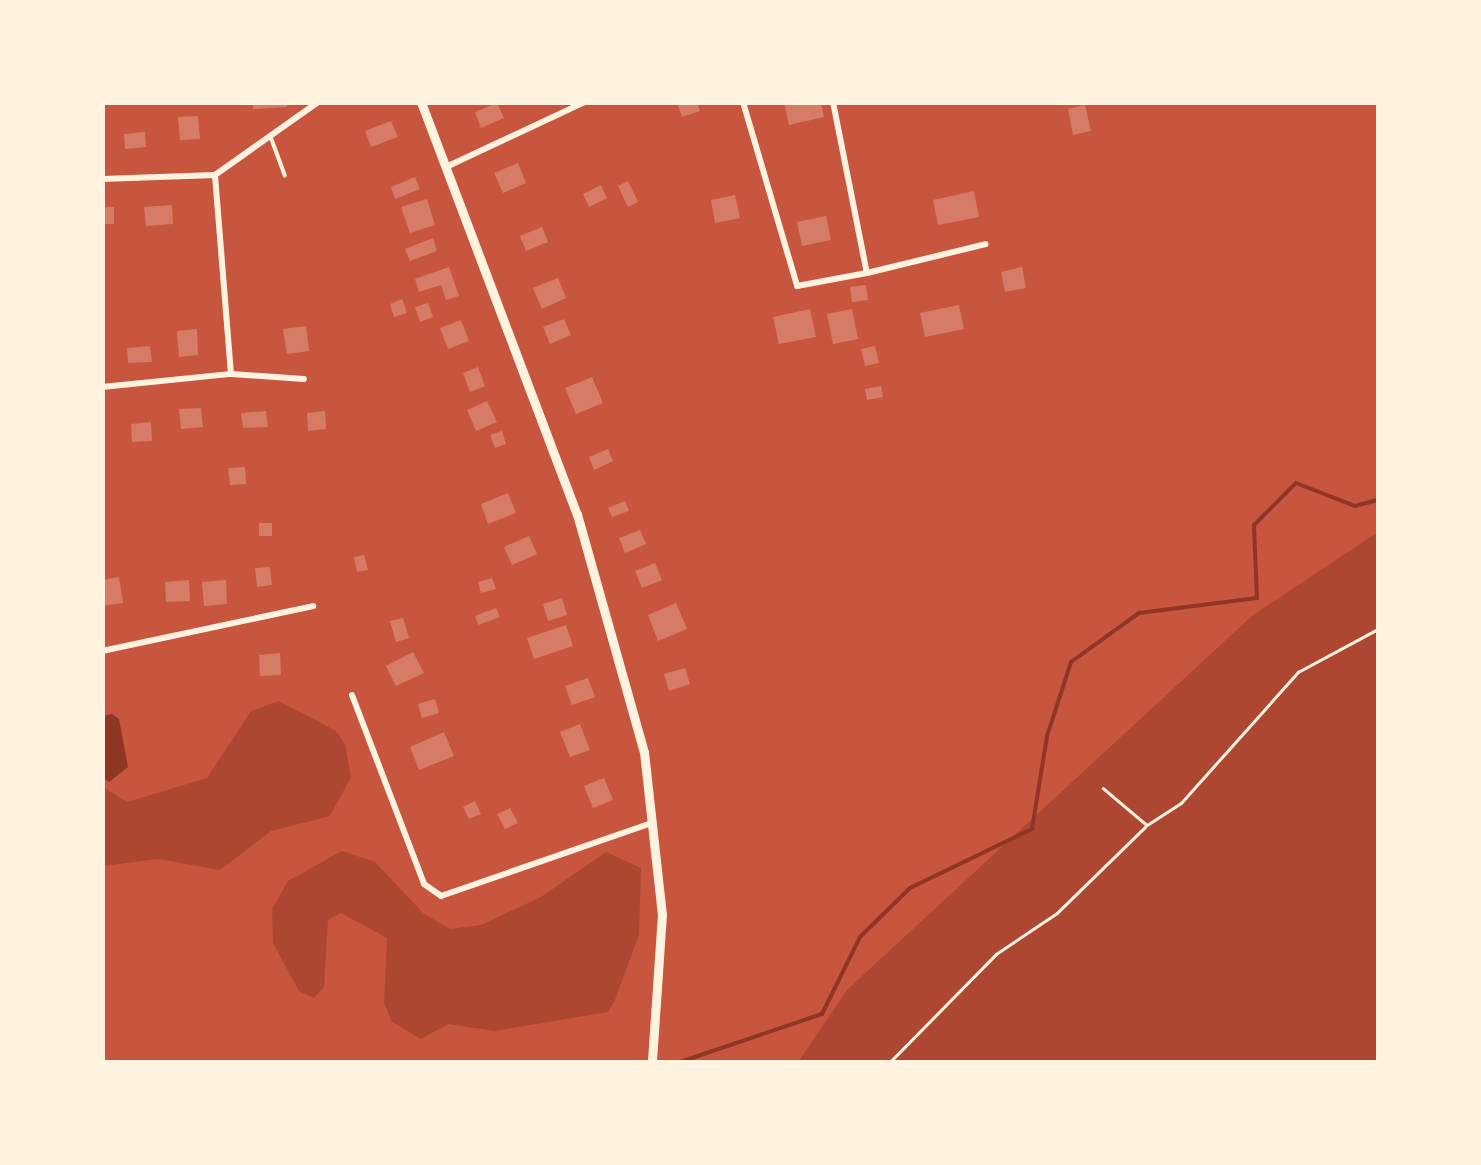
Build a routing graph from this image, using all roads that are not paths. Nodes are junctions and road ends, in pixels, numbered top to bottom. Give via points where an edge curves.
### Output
1 (318, 102) edge
2 (420, 102) edge
3 (585, 102) edge
4 (743, 102) edge
5 (833, 102) edge
6 (271, 138) junction
7 (445, 167) junction
8 (215, 174) junction
9 (285, 176) dead end
10 (102, 180) edge
11 (986, 244) dead end
12 (867, 274) junction
13 (231, 374) junction
14 (304, 379) dead end
15 (102, 387) edge
16 (313, 606) dead end
17 (102, 651) edge
18 (352, 695) dead end
19 (652, 823) junction
20 (652, 1062) edge

1 - 6 street
2 - 7 main road
3 - 7 street
4 - 12 street via 796,286
5 - 12 street
6 - 8 street
6 - 9 lane
7 - 19 main road via 577,514 644,752
8 - 10 street
8 - 13 street
11 - 12 street
13 - 14 street
13 - 15 street
16 - 17 street
18 - 19 street via 424,884 441,896
19 - 20 main road via 662,914

